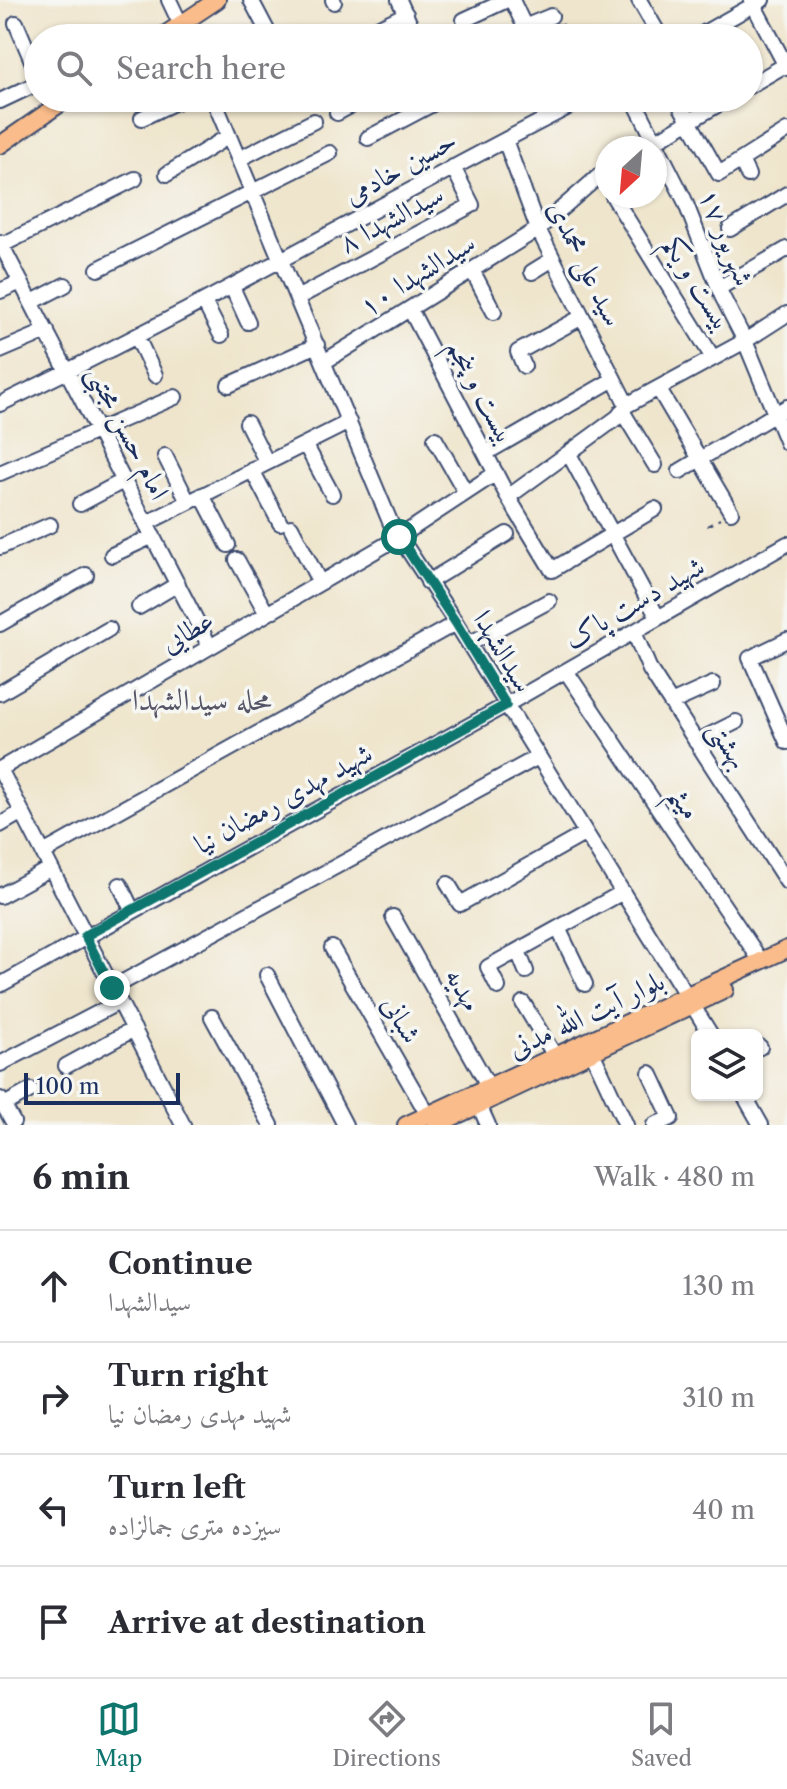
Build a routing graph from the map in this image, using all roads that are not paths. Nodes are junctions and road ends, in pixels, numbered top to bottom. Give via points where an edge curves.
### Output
1 (169, 0) edge
2 (217, 0) edge
3 (251, 0) edge
4 (509, 0) edge
5 (639, 0) edge
6 (756, 2) edge
7 (403, 7) edge
8 (551, 16) dead end
9 (464, 20) dead end
10 (16, 23) dead end
11 (181, 24) edge
12 (191, 24) edge
13 (264, 24) edge
14 (378, 24) edge
15 (522, 24) edge
16 (539, 24) edge
17 (653, 24) edge
18 (719, 24) edge
19 (24, 42) edge
20 (786, 66) edge
21 (763, 78) edge
22 (24, 90) edge
23 (0, 101) edge
24 (44, 112) edge
25 (155, 112) edge
26 (219, 112) edge
27 (415, 112) edge
28 (549, 112) edge
29 (638, 112) edge
30 (684, 112) edge
31 (705, 112) edge
32 (142, 118) dead end
33 (314, 121) dead end
34 (689, 121) junction
35 (787, 131) edge
36 (229, 136) junction
37 (646, 136) edge
38 (664, 136) edge
39 (368, 138) dead end
40 (505, 140) junction
41 (0, 145) edge
42 (330, 153) dead end
43 (239, 159) junction
44 (741, 160) junction
45 (453, 167) junction
46 (667, 173) edge
47 (167, 174) dead end
48 (748, 175) dead end
49 (135, 179) dead end
50 (595, 185) edge
51 (253, 193) junction
52 (787, 194) edge
53 (620, 208) edge
54 (538, 229) junction
55 (730, 229) dead end
56 (1, 245) edge
57 (787, 249) edge
58 (553, 259) junction
59 (282, 261) junction
60 (98, 269) dead end
61 (472, 270) junction
62 (532, 272) dead end
63 (21, 282) junction
64 (65, 285) dead end
65 (232, 287) junction
66 (719, 288) junction
67 (0, 291) edge
68 (297, 298) junction
69 (32, 302) junction
70 (204, 302) junction
71 (410, 309) junction
72 (494, 312) dead end
73 (787, 314) edge
74 (582, 317) junction
75 (248, 322) dead end
76 (47, 331) junction
77 (221, 335) dead end
78 (137, 337) junction
79 (745, 341) junction
80 (317, 345) junction
81 (0, 351) edge
82 (713, 358) junction
83 (324, 362) junction
84 (524, 366) dead end
85 (69, 372) junction
86 (155, 375) dead end
87 (614, 379) junction
88 (229, 385) dead end
89 (658, 388) junction
90 (175, 397) dead end
91 (0, 404) edge
92 (625, 408) junction
93 (781, 411) edge
94 (349, 422) junction
95 (247, 423) dead end
96 (99, 429) junction
97 (435, 439) dead end
98 (787, 443) edge
99 (305, 444) junction
100 (486, 453) junction
101 (569, 454) junction
102 (165, 456) dead end
103 (700, 459) junction
104 (267, 463) junction
105 (655, 465) dead end
106 (252, 470) junction
107 (680, 471) dead end
108 (0, 473) edge
109 (496, 473) junction
110 (125, 480) junction
111 (466, 493) junction
112 (332, 494) dead end
113 (202, 495) junction
114 (508, 497) junction
115 (188, 502) junction
116 (80, 504) dead end
117 (655, 509) dead end
118 (731, 512) road end
119 (50, 525) dead end
120 (150, 529) junction
121 (507, 534) dead end
122 (612, 534) junction
123 (399, 537) junction
124 (787, 544) edge
125 (228, 545) dead end
126 (0, 547) edge
127 (112, 555) dead end
128 (237, 560) dead end
129 (86, 575) dead end
130 (428, 582) junction
131 (320, 583) junction
132 (178, 584) junction
133 (549, 601) dead end
134 (139, 607) dead end
135 (267, 614) junction
136 (658, 618) junction
137 (456, 623) junction
138 (0, 624) edge
139 (109, 629) dead end
140 (634, 632) junction
141 (787, 640) edge
142 (469, 644) junction
143 (210, 647) junction
144 (566, 671) junction
145 (713, 684) dead end
146 (0, 693) edge
147 (671, 703) junction
148 (506, 705) junction
149 (736, 722) dead end
150 (696, 742) junction
151 (787, 742) edge
152 (538, 757) junction
153 (0, 769) edge
154 (22, 812) junction
155 (0, 825) edge
156 (586, 833) junction
157 (43, 853) junction
158 (51, 868) junction
159 (787, 882) edge
160 (448, 884) dead end
161 (120, 885) dead end
162 (623, 892) junction
163 (0, 896) edge
164 (132, 910) junction
165 (393, 917) dead end
166 (558, 928) junction
167 (85, 936) junction
168 (332, 948) dead end
169 (787, 949) edge
170 (518, 951) junction
171 (761, 961) junction
172 (787, 961) edge
173 (526, 971) dead end
174 (267, 975) dead end
175 (585, 984) dead end
176 (0, 985) edge
177 (498, 987) dead end
178 (116, 995) junction
179 (691, 1000) junction
180 (523, 1003) dead end
181 (212, 1017) dead end
182 (134, 1029) junction
183 (708, 1029) edge
184 (592, 1052) junction
185 (555, 1056) junction
186 (0, 1064) edge
187 (66, 1066) dead end
188 (650, 1073) dead end
189 (489, 1087) junction
190 (31, 1090) dead end
191 (747, 1101) edge
192 (2, 1102) edge
193 (479, 1105) junction
194 (432, 1120) edge
195 (13, 1122) dead end
196 (183, 1125) edge
197 (271, 1125) edge
198 (345, 1125) edge
199 (406, 1125) edge
200 (488, 1125) edge
201 (626, 1125) edge
202 (654, 1125) edge
203 (761, 1125) edge

1 - 11 street
2 - 12 main road
3 - 13 street
4 - 9 street
4 - 15 street
5 - 17 street
6 - 18 street
6 - 20 street
7 - 14 street
8 - 16 street
10 - 19 street
20 - 21 street
22 - 23 street
24 - 41 main road
25 - 32 street
26 - 36 street, سیدالشهدا
27 - 39 street
28 - 40 street, حسین خادمی
29 - 37 street, ۱۷ شهریور
30 - 34 street
31 - 34 street
33 - 43 street
34 - 38 street
34 - 44 street via 719,174
35 - 44 street
36 - 43 street, سیدالشهدا
36 - 47 street
40 - 45 street, حسین خادمی
40 - 54 street, سید علی محمدی
42 - 51 street
43 - 51 street, سیدالشهدا
44 - 48 street
45 - 59 street, حسین خادمی
45 - 68 street, سیدالشهدا ۸ via 472,205
46 - 66 street, ۱۷ شهریور via 684,199
49 - 56 street
50 - 54 street, سیدالشهدا ۱۰
51 - 59 street, سیدالشهدا
51 - 60 street
52 - 55 street
53 - 82 street, بیست و یکم
54 - 58 street, سید علی محمدی
54 - 61 street, سیدالشهدا ۱۰
56 - 63 street, امام حسن مجتبی
57 - 66 street
58 - 62 street
58 - 74 street, سید علی محمدی
59 - 65 street, حسین خادمی
59 - 68 street, سیدالشهدا
61 - 71 street, سیدالشهدا ۱۰
61 - 72 street
63 - 67 street
63 - 69 street, امام حسن مجتبی
64 - 69 street
65 - 70 street, حسین خادمی
65 - 75 street
66 - 79 street, ۱۷ شهریور
68 - 80 street, سیدالشهدا
69 - 76 street, امام حسن مجتبی
70 - 77 street
70 - 78 street, حسین خادمی
71 - 83 street, سیدالشهدا ۱۰
71 - 100 street, بیست و پنجم
73 - 79 street
74 - 84 street via 518,352
74 - 87 street, سید علی محمدی
76 - 81 street
76 - 85 street, امام حسن مجتبی
78 - 85 street, حسین خادمی
78 - 86 street
79 - 82 street
79 - 93 street, ۱۷ شهریور
80 - 83 street, سیدالشهدا
80 - 88 street
82 - 89 street
83 - 94 street, سیدالشهدا
85 - 91 street, حسین خادمی
85 - 96 street, امام حسن مجتبی
87 - 92 street, سید علی محمدی
87 - 100 street
89 - 92 street
89 - 103 street
90 - 96 street
92 - 101 street
92 - 105 street, سید علی محمدی
93 - 98 street, ۱۷ شهریور
93 - 103 street
94 - 99 street
94 - 123 street, سیدالشهدا
95 - 104 street
96 - 108 street
96 - 110 street, امام حسن مجتبی
97 - 111 street
99 - 104 street
99 - 112 street
100 - 109 street, بیست و پنجم
101 - 114 street
101 - 122 street
102 - 115 street
103 - 107 street
103 - 118 street
104 - 106 street
106 - 113 street
106 - 131 street
109 - 111 street, عطایی
109 - 114 street, بیست و پنجم
110 - 116 street
110 - 120 street, امام حسن مجتبی
111 - 123 street, عطایی
113 - 115 street
113 - 125 street
114 - 122 street, بیست و پنجم via 552,570
115 - 120 street
117 - 122 street
119 - 126 street
120 - 127 street
120 - 132 street, امام حسن مجتبی
121 - 130 street
122 - 136 street
123 - 130 street, سیدالشهدا
123 - 131 street, عطایی
124 - 136 street, شهید دست پاک
128 - 135 street
129 - 138 street
130 - 137 street, سیدالشهدا
131 - 135 street, عطایی
132 - 134 street
132 - 143 street, امام حسن مجتبی
133 - 142 street
135 - 143 street, عطایی
136 - 140 street, شهید دست پاک
137 - 142 street, سیدالشهدا
137 - 157 street
139 - 146 street
140 - 144 street, شهید دست پاک
140 - 147 street, بهشتی
141 - 151 street via 750,658
142 - 148 street, سیدالشهدا
143 - 153 street, عطایی
144 - 148 street, شهید دست پاک
144 - 171 street, میثم
145 - 147 street
147 - 150 street, بهشتی
148 - 152 street, سیدالشهدا
148 - 164 street, شهید مهدی رمضان نیا
149 - 150 street
150 - 159 street, بهشتی
152 - 156 street, سیدالشهدا
152 - 178 street
153 - 154 street
154 - 155 street
154 - 157 street
156 - 160 street via 460,904
156 - 162 street, سیدالشهدا
157 - 158 street
158 - 163 street
158 - 167 street
161 - 164 street
162 - 166 street
162 - 179 street, سیدالشهدا
164 - 167 street, شهید مهدی رمضان نیا
165 - 189 street, مهدیه
166 - 170 street
166 - 175 street
167 - 176 street, شهید مهدی رمضان نیا
167 - 178 street
168 - 194 street, شبانی
169 - 171 main road, بلوار آیت الله مدنی
170 - 173 street
170 - 177 street via 488,967
171 - 179 main road, بلوار آیت الله مدنی
172 - 179 main road, بلوار آیت الله مدنی
174 - 198 street
178 - 182 street
178 - 186 street
179 - 183 street, سیدالشهدا
179 - 184 main road, بلوار آیت الله مدنی
179 - 185 main road, بلوار آیت الله مدنی
180 - 185 street
181 - 197 street
182 - 187 street
182 - 196 street
184 - 193 main road, بلوار آیت الله مدنی
184 - 201 street
185 - 189 main road, بلوار آیت الله مدنی
188 - 202 street via 671,1118
189 - 194 main road, بلوار آیت الله مدنی
190 - 192 street
191 - 203 street
192 - 195 street
193 - 194 main road, بلوار آیت الله مدنی
193 - 200 street
194 - 199 main road, بلوار آیت الله مدنی

